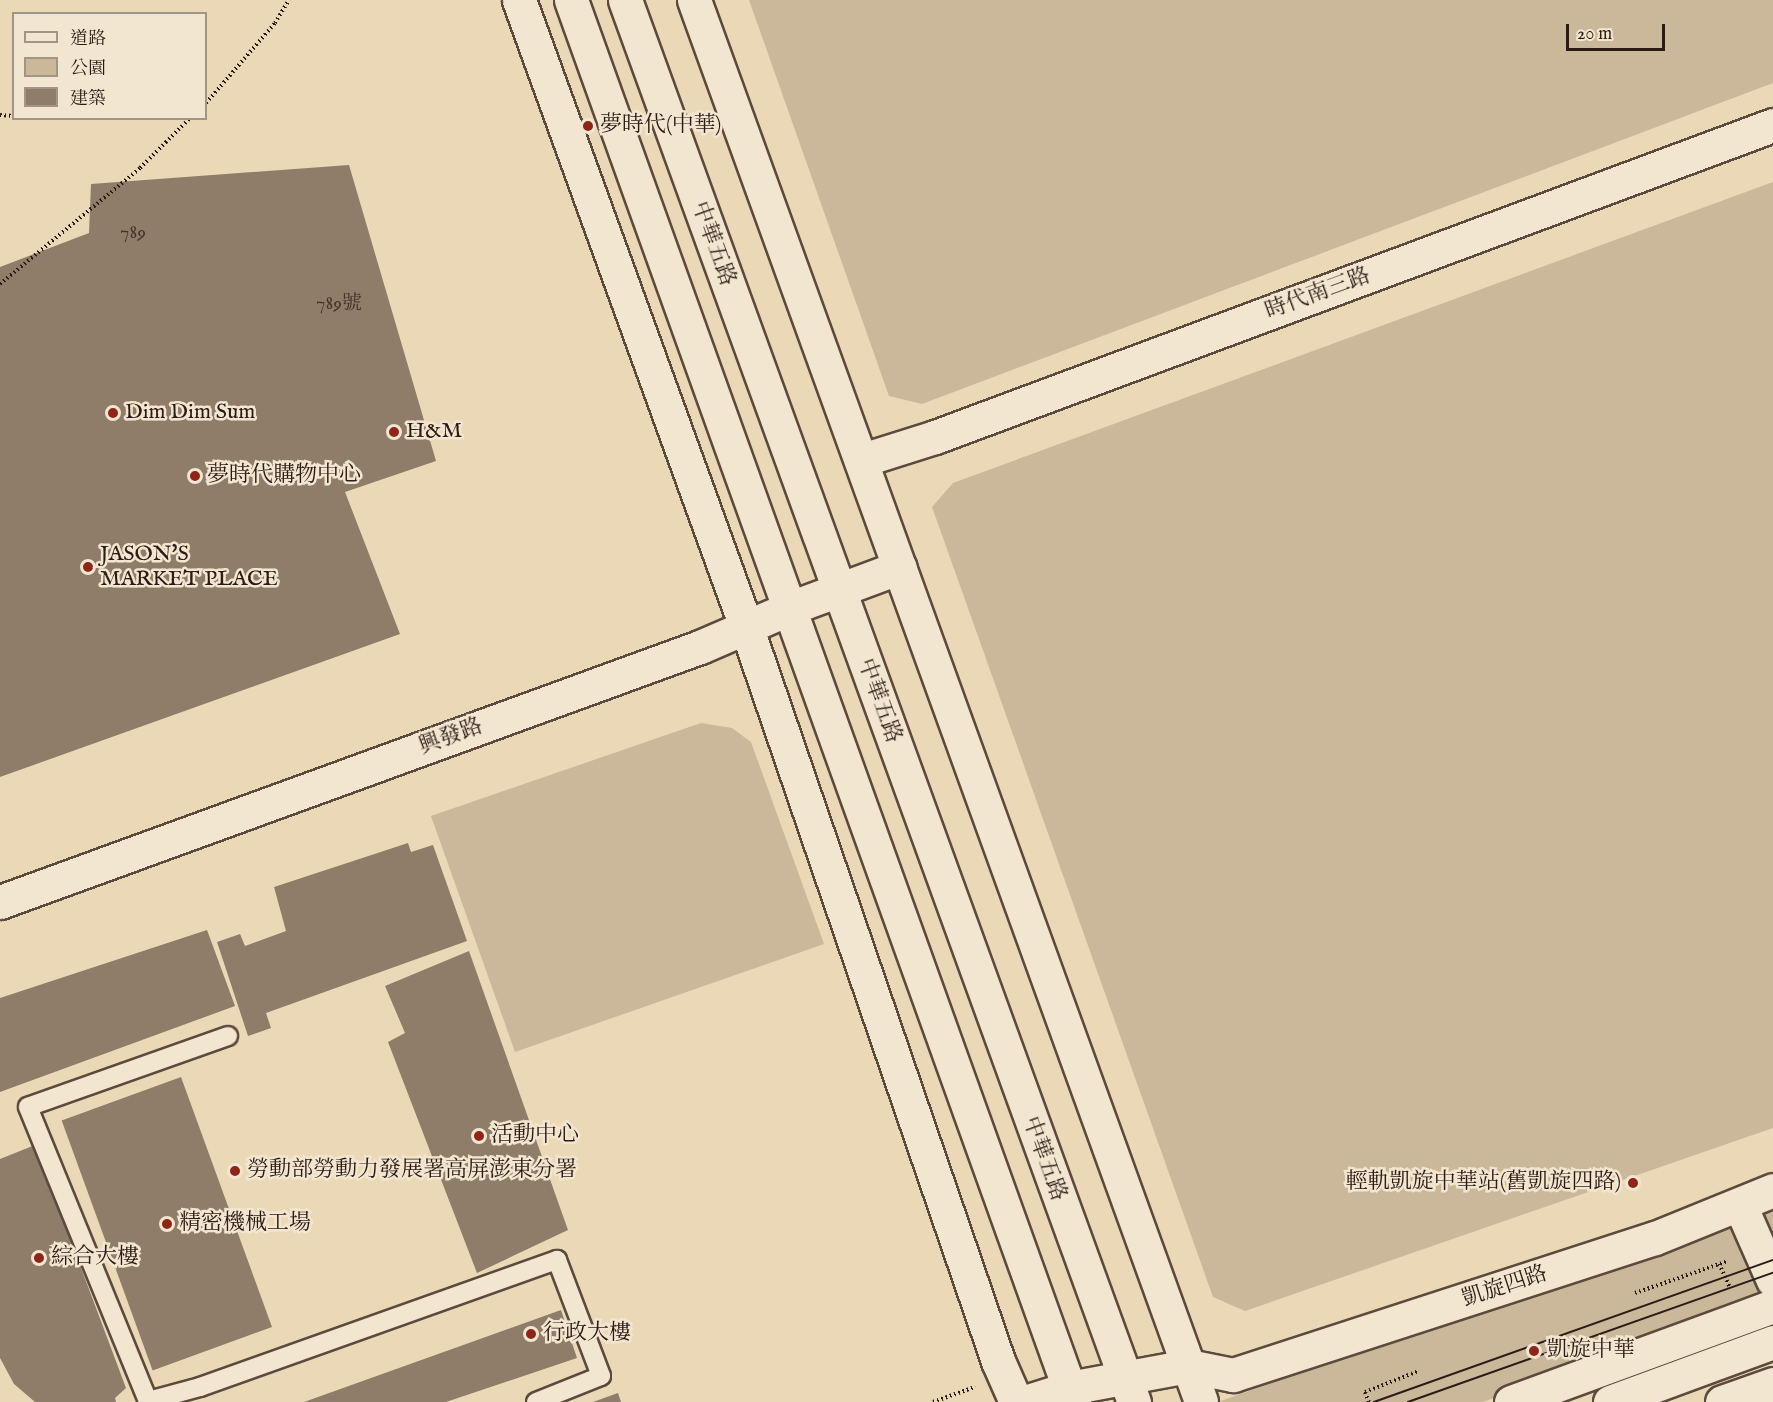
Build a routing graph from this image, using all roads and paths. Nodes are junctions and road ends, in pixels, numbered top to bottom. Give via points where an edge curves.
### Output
1 (289, 0) edge
2 (519, 0) edge
3 (571, 0) edge
4 (625, 0) edge
5 (694, 0) edge
6 (207, 100) edge
7 (188, 120) edge
8 (1773, 125) edge
9 (0, 284) edge
10 (862, 460) junction
11 (900, 567) junction
12 (838, 590) junction
13 (790, 608) junction
14 (747, 628) junction
15 (0, 902) edge
16 (228, 1036) dead end
17 (1773, 1190) edge
18 (1740, 1205) junction
19 (1719, 1264) dead end
20 (1699, 1272) dead end
21 (1773, 1280) edge
22 (1635, 1293) dead end
23 (1733, 1295) dead end
24 (1773, 1306) edge
25 (1773, 1342) edge
26 (1188, 1366) junction
27 (1419, 1371) dead end
28 (1233, 1375) junction
29 (1773, 1384) edge
30 (981, 1385) dead end
31 (1129, 1389) edge
32 (203, 1394) edge
33 (1071, 1395) edge
34 (536, 1402) edge
35 (933, 1402) edge
36 (1016, 1402) edge
37 (1025, 1402) edge
38 (1200, 1402) edge
39 (1369, 1402) edge
40 (1511, 1402) edge
41 (1610, 1402) edge
42 (1722, 1402) edge

1 - 6 path via 275,23
2 - 14 street
3 - 13 street
4 - 12 street, 中華五路
5 - 10 street
7 - 9 path via 140,168
8 - 10 street, 時代南三路 via 935,437
10 - 11 street
11 - 12 street, 興發路
11 - 26 street
12 - 13 street, 興發路
12 - 31 street, 中華五路
13 - 14 street, 興發路
13 - 33 street
14 - 15 street, 興發路
14 - 36 street via 998,1361
16 - 32 lane via 28,1107 148,1401
17 - 18 street, 凱旋四路
18 - 21 street
18 - 28 street, 凱旋四路 via 1655,1238
19 - 23 path
20 - 22 path
24 - 40 street
25 - 41 street
26 - 28 street, 凱旋四路
26 - 31 street, 凱旋四路
26 - 38 street
27 - 39 path via 1365,1392
28 - 38 street, 凱旋四路
29 - 42 street
30 - 35 path
31 - 33 street, 凱旋四路
32 - 34 lane via 557,1260 602,1376
33 - 37 street, 凱旋四路

